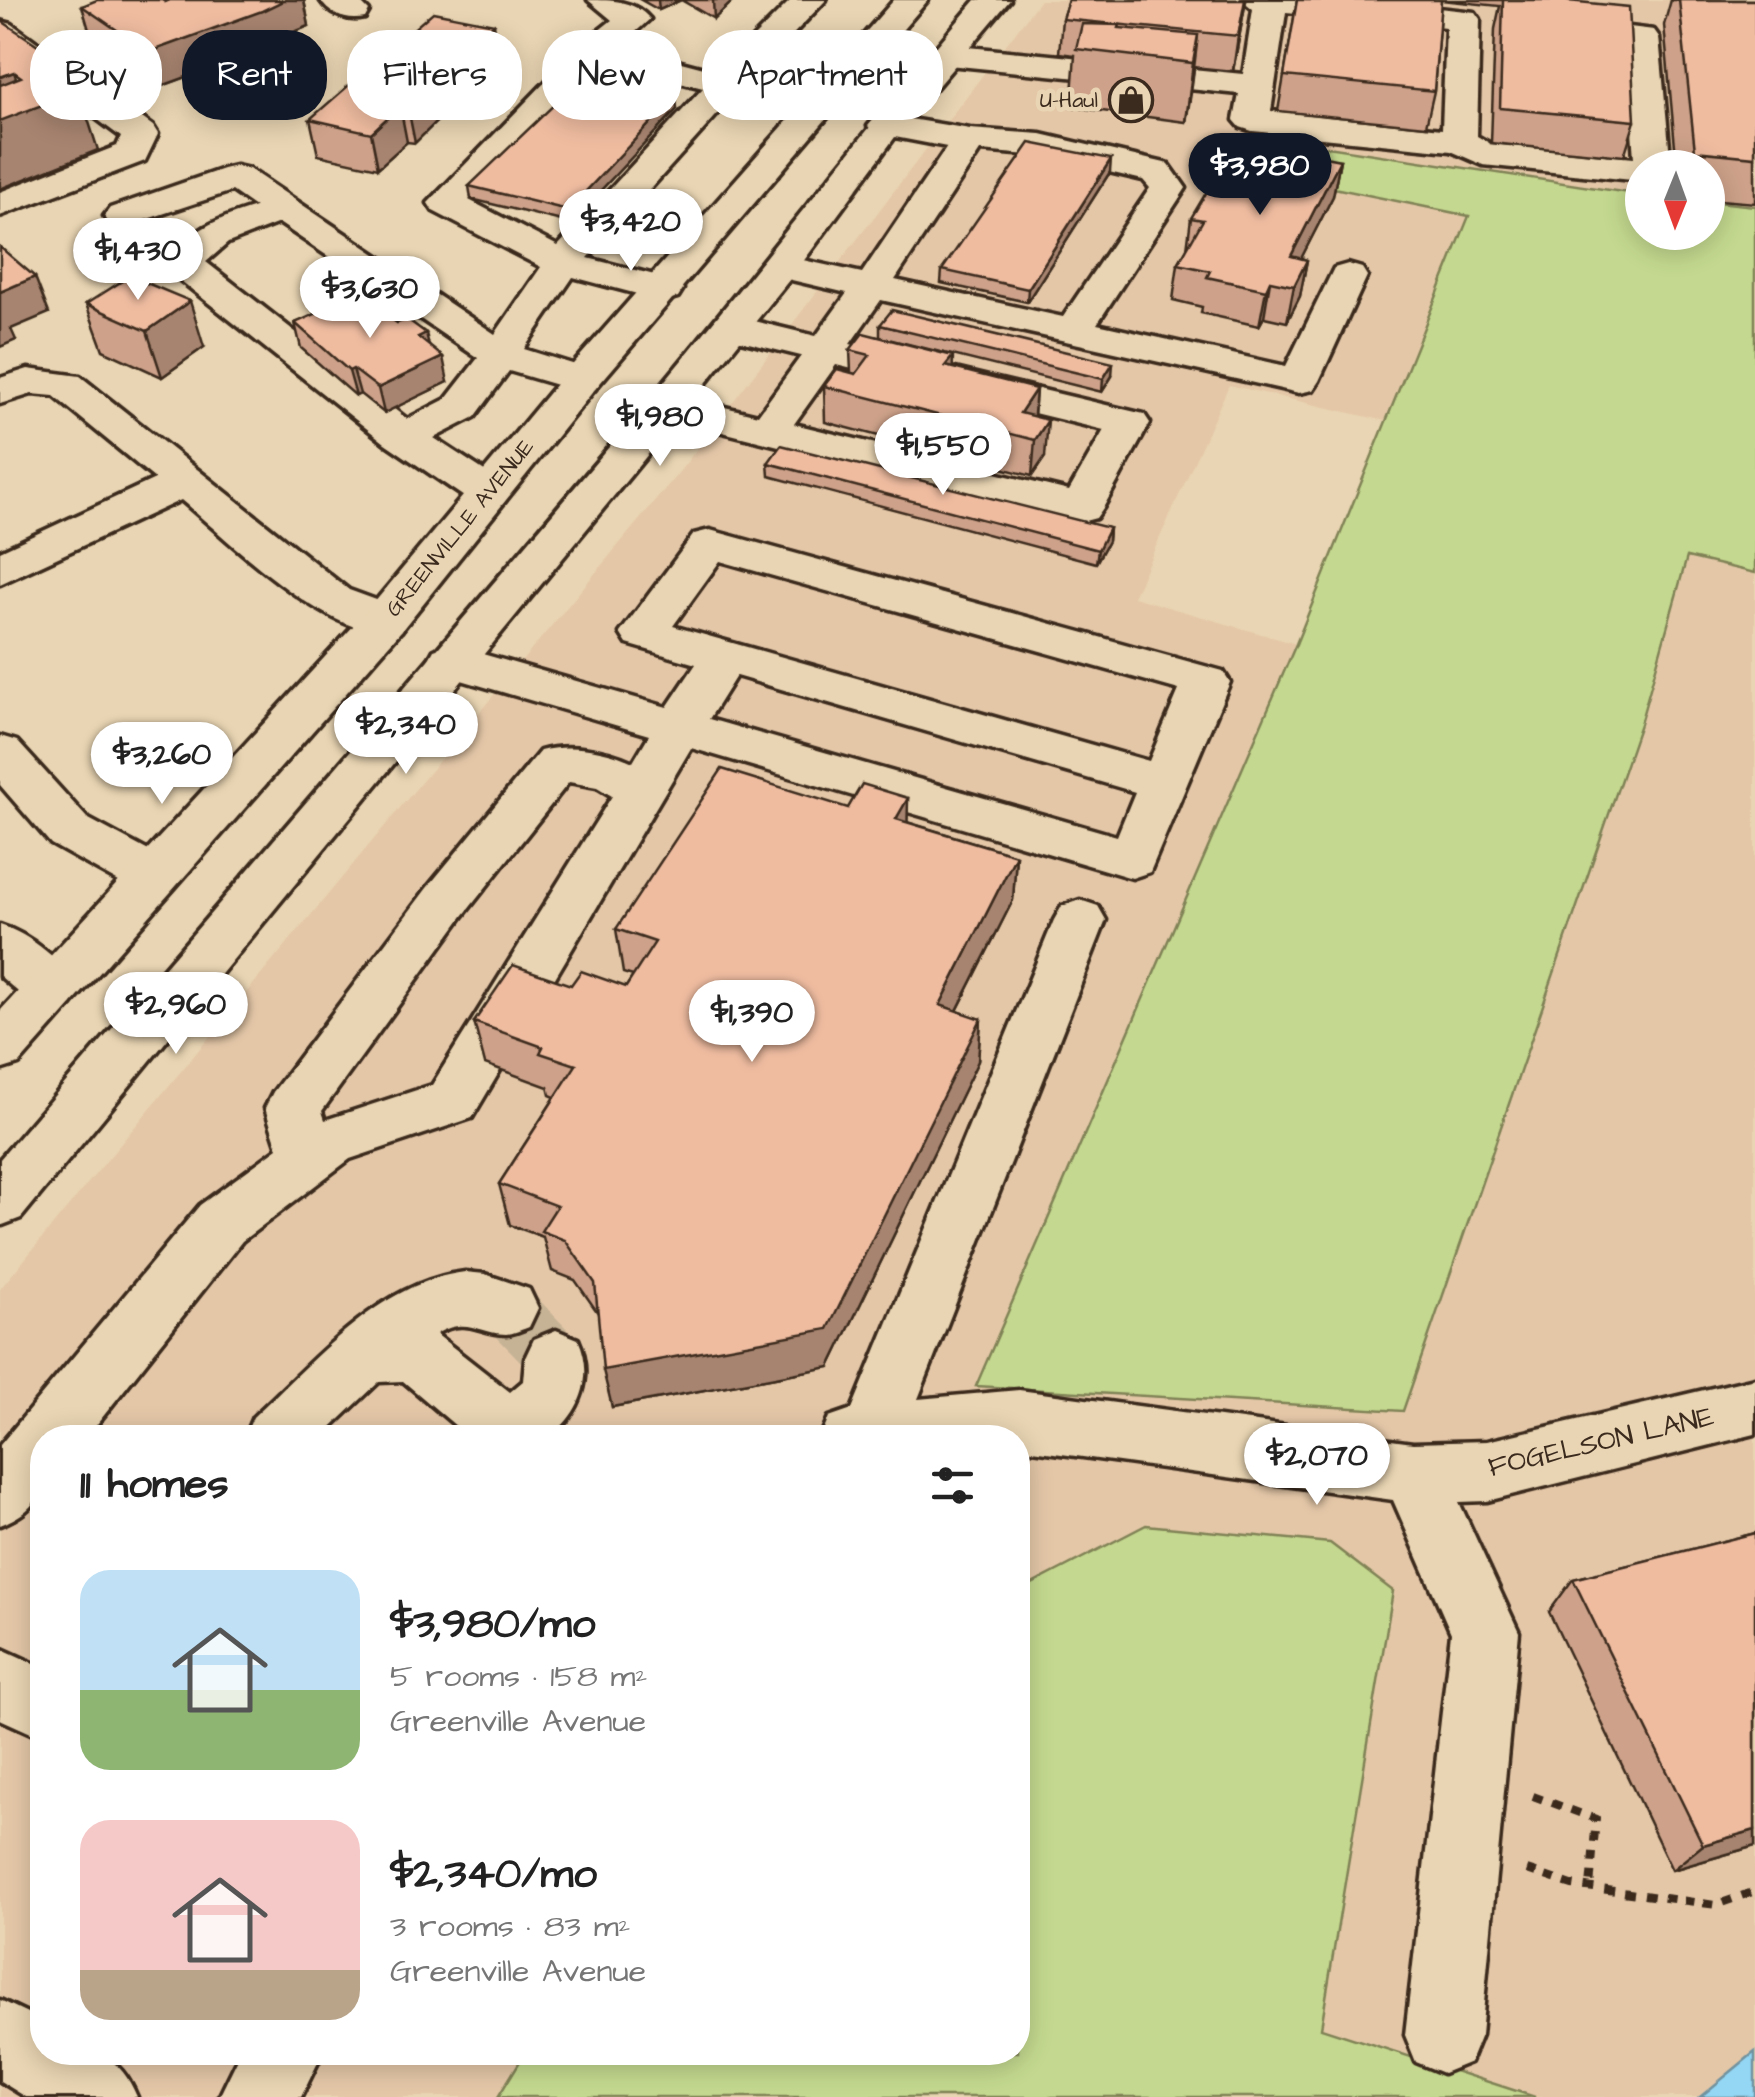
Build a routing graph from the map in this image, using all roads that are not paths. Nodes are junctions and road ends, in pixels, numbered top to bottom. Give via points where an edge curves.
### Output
1 (604, 0) edge
2 (810, 0) edge
3 (912, 0) edge
4 (994, 0) edge
5 (1258, 0) edge
6 (1272, 1) edge
7 (1462, 19) junction
8 (619, 30) edge
9 (780, 30) edge
10 (885, 30) edge
11 (0, 31) edge
12 (948, 55) junction
13 (1258, 86) junction
14 (702, 105) edge
15 (542, 114) edge
16 (805, 120) edge
17 (859, 120) edge
18 (886, 126) junction
19 (970, 140) junction
20 (1459, 141) junction
21 (1651, 150) edge
22 (1625, 168) edge
23 (0, 204) edge
24 (284, 209) junction
25 (123, 216) dead end
26 (563, 263) junction
27 (780, 266) junction
28 (1348, 276) dead end
29 (872, 286) junction
30 (664, 289) junction
31 (730, 327) junction
32 (1073, 331) junction
33 (827, 350) junction
34 (500, 354) junction
35 (582, 380) junction
36 (0, 392) edge
37 (666, 405) junction
38 (768, 430) junction
39 (400, 434) junction
40 (185, 480) junction
41 (488, 493) junction
42 (0, 570) edge
43 (385, 620) junction
44 (458, 653) junction
45 (725, 657) junction
46 (680, 725) junction
47 (0, 754) edge
48 (1164, 783) junction
49 (640, 790) junction
50 (154, 877) junction
51 (1080, 920) dead end
52 (0, 945) edge
53 (52, 990) junction
54 (0, 1048) edge
55 (310, 1156) junction
56 (0, 1201) edge
57 (508, 1308) tunnel mouth
58 (365, 1355) junction
59 (556, 1358) dead end
60 (1755, 1406) edge
61 (56, 1425) edge
62 (289, 1425) edge
63 (495, 1425) edge
64 (517, 1425) edge
65 (866, 1425) edge
66 (960, 1425) edge
67 (30, 1458) edge
68 (1413, 1473) junction
69 (0, 1495) edge
70 (0, 1682) edge
71 (30, 1698) edge
72 (1444, 2035) dead end
73 (0, 2038) edge
74 (30, 2056) edge
75 (45, 2065) edge
76 (277, 2065) edge
77 (98, 2097) edge
78 (258, 2097) edge

1 - 8 main road via 632,19
2 - 9 main road
3 - 10 main road, GREENVILLE AVENUE
4 - 12 main road
5 - 6 main road
6 - 7 main road
6 - 13 main road
7 - 20 main road
7 - 21 main road via 1642,37
11 - 23 main road via 140,134 132,153
12 - 13 main road
12 - 18 main road
13 - 20 main road via 1252,120
14 - 26 main road via 608,198
15 - 26 main road via 446,203
16 - 30 main road, GREENVILLE AVENUE
17 - 18 main road
18 - 19 main road
18 - 27 main road
19 - 29 main road
19 - 32 main road via 1041,145 1156,172 1168,188
20 - 22 main road via 1483,154
24 - 25 main road via 236,177
24 - 34 main road
24 - 39 main road via 207,238 185,265
26 - 30 main road
26 - 34 main road
27 - 29 main road
27 - 31 main road
28 - 32 main road via 1299,381
29 - 32 main road
29 - 33 main road
30 - 35 main road, GREENVILLE AVENUE
31 - 33 main road
31 - 37 main road
33 - 38 main road
33 - 38 main road via 1129,423 1081,508
34 - 35 main road
34 - 39 main road via 462,408 438,426
35 - 41 main road, GREENVILLE AVENUE
36 - 40 main road via 28,380 66,384
37 - 38 main road
37 - 44 main road
39 - 41 main road
40 - 42 main road
40 - 43 main road via 333,601
41 - 43 main road, GREENVILLE AVENUE
43 - 44 main road
43 - 50 main road, GREENVILLE AVENUE
44 - 46 main road
44 - 56 main road
45 - 46 main road
45 - 48 main road
45 - 48 main road via 643,633 710,544 1206,682
46 - 48 main road via 1132,859
46 - 49 main road
47 - 50 main road via 69,831
49 - 55 main road via 452,1102 330,1142
49 - 55 main road via 609,770 557,763 292,1108
50 - 53 main road, GREENVILLE AVENUE
51 - 65 main road
52 - 53 main road
53 - 54 main road, GREENVILLE AVENUE
55 - 61 main road via 220,1223
57 - 58 main road via 451,1297 424,1308
58 - 62 main road
58 - 63 main road via 414,1354
59 - 64 main road via 557,1386 540,1410
60 - 68 main road, FOGELSON LANE via 1526,1464
66 - 68 main road, FOGELSON LANE via 1019,1419
67 - 69 main road
68 - 72 main road via 1484,1632
70 - 71 main road
73 - 74 main road
75 - 77 main road
76 - 78 main road

